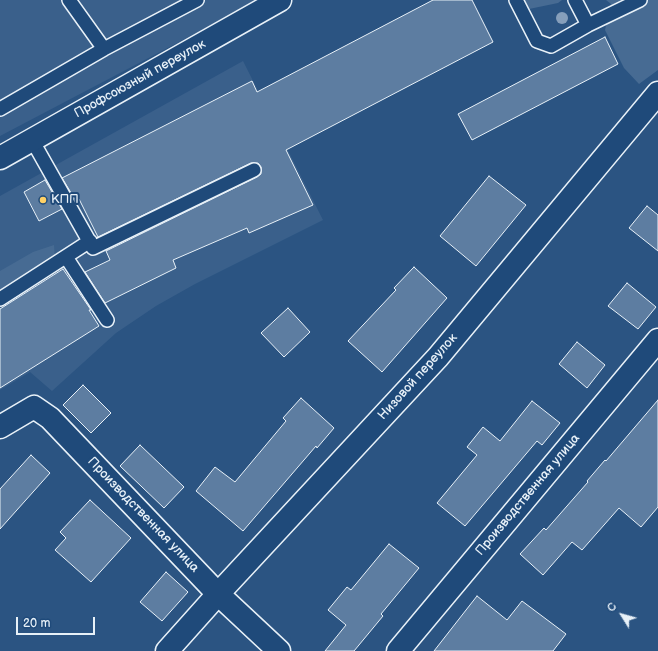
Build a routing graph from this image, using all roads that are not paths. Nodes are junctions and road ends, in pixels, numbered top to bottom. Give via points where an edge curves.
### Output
1 (69, 0) edge
2 (197, 0) edge
3 (280, 0) edge
4 (516, 0) edge
5 (575, 0) edge
6 (640, 0) edge
7 (588, 25) junction
8 (104, 49) junction
9 (658, 94) edge
10 (0, 109) edge
11 (32, 140) junction
12 (0, 158) edge
13 (254, 170) dead end
14 (90, 241) junction
15 (66, 257) junction
16 (0, 299) edge
17 (107, 320) dead end
18 (658, 340) edge
19 (0, 427) edge
20 (218, 594) junction
21 (167, 651) edge
22 (279, 651) edge
23 (398, 651) edge

1 - 8 lane
2 - 8 lane
3 - 11 street, Профсоюзный переулок
4 - 7 lane via 537,41 551,46
5 - 7 lane
6 - 7 lane
8 - 10 lane
9 - 20 street, Низовой переулок via 438,357
11 - 12 street, Профсоюзный переулок
11 - 14 lane
13 - 14 lane via 93,248
14 - 15 lane
15 - 16 lane
15 - 17 lane
18 - 23 street, Производственная улица
19 - 20 street, Производственная улица via 34,408 50,418
20 - 21 street, Низовой переулок
20 - 22 street, Производственная улица

